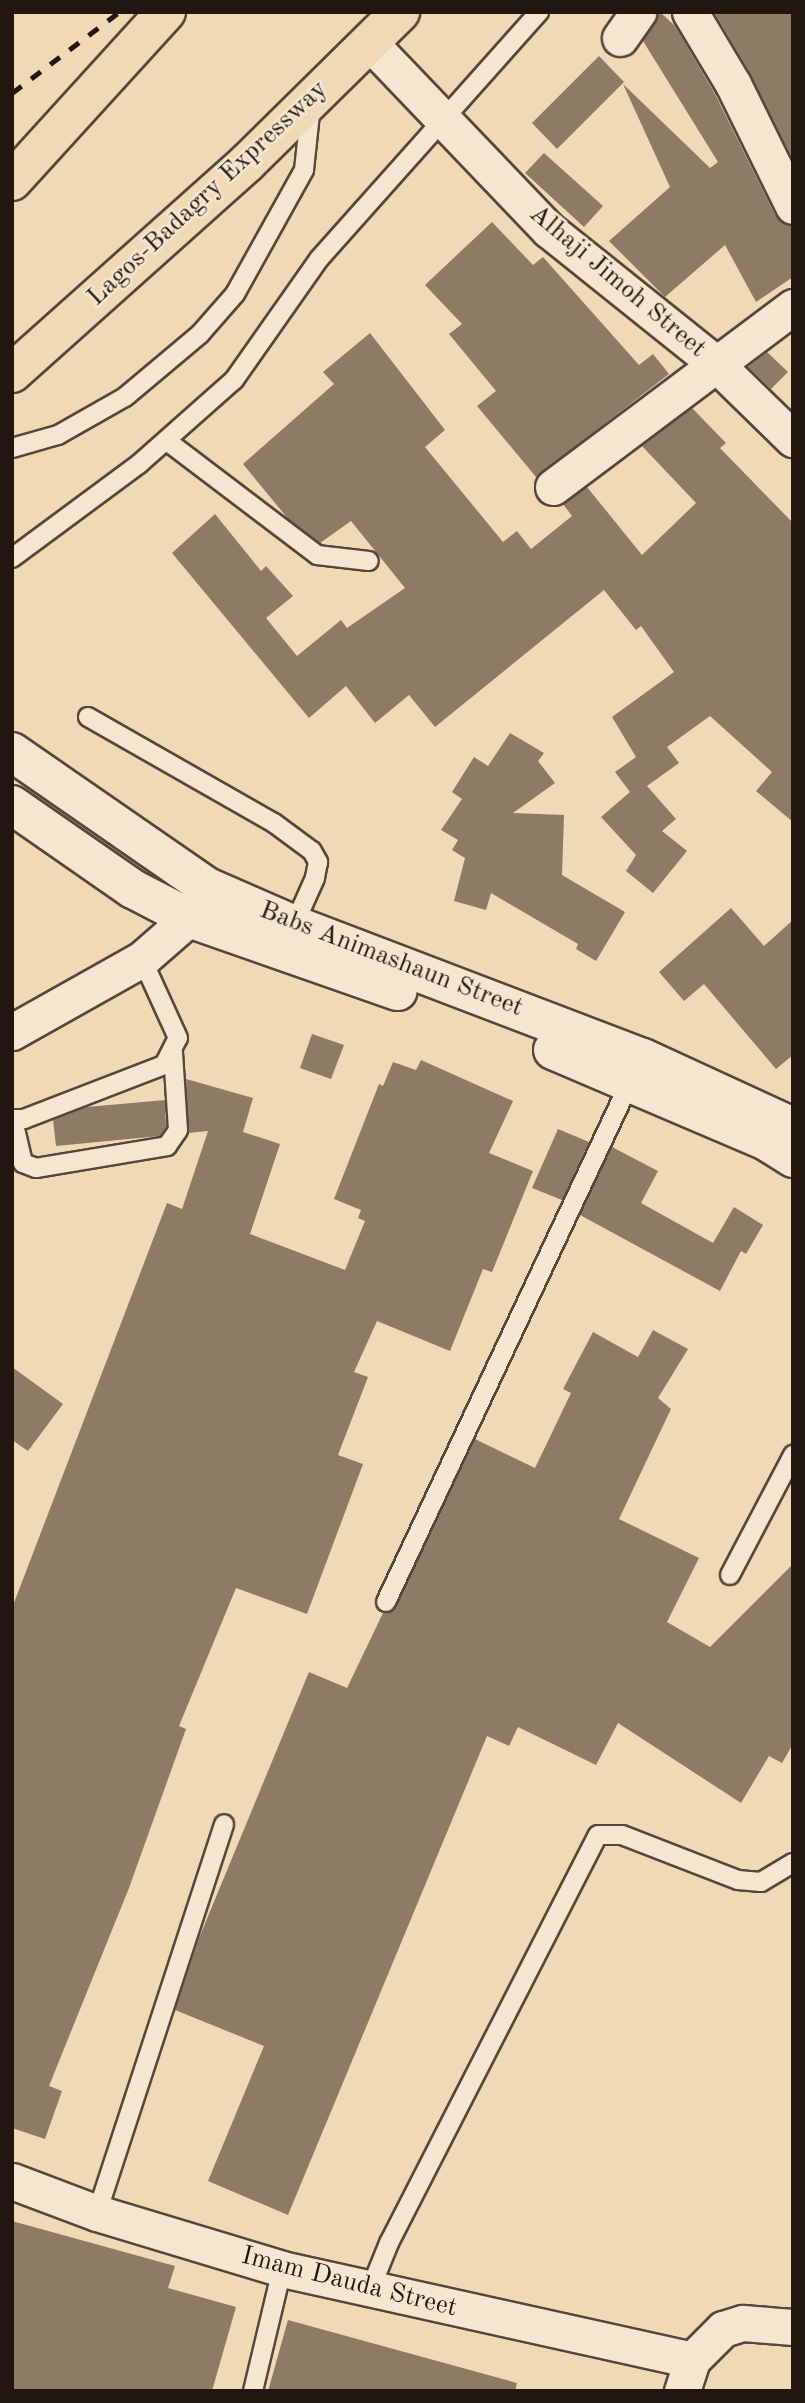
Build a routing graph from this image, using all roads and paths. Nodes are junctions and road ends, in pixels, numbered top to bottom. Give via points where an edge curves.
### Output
1 (166, 12) edge
2 (400, 12) edge
3 (539, 12) edge
4 (690, 12) edge
5 (370, 43) junction
6 (312, 98) junction
7 (443, 122) junction
8 (12, 181) edge
9 (793, 206) edge
10 (793, 307) edge
11 (715, 363) junction
12 (12, 373) edge
13 (793, 439) edge
14 (167, 441) junction
15 (12, 448) edge
16 (553, 487) dead end
17 (12, 558) edge
18 (369, 561) dead end
19 (88, 717) dead end
20 (12, 752) edge
21 (12, 805) edge
22 (199, 903) junction
23 (294, 926) junction
24 (142, 959) junction
25 (12, 1032) edge
26 (173, 1052) junction
27 (630, 1082) junction
28 (13, 1119) edge
29 (793, 1127) edge
30 (793, 1158) edge
31 (793, 1455) edge
32 (730, 1574) dead end
33 (386, 1602) dead end
34 (224, 1824) dead end
35 (793, 1863) edge
36 (12, 2181) edge
37 (97, 2213) junction
38 (282, 2269) junction
39 (370, 2290) junction
40 (793, 2327) edge
41 (687, 2375) edge
42 (253, 2391) edge

1 - 8 highway
2 - 5 highway, Lagos-Badagry Expressway
3 - 7 lane
4 - 9 street via 733,84
5 - 6 highway, Lagos-Badagry Expressway
5 - 7 street, Alhaji Jimoh Street
6 - 12 highway, Lagos-Badagry Expressway via 247,163
6 - 15 lane via 304,170 235,294 200,334 125,397 58,435
7 - 11 street, Alhaji Jimoh Street via 549,230
7 - 14 lane via 319,260 234,380
10 - 11 street
11 - 13 street, Alhaji Jimoh Street
11 - 16 street
14 - 17 lane
14 - 18 lane via 317,555
19 - 23 lane via 274,823 312,851 318,862 315,878
20 - 22 main road, Babs Animashaun Street
21 - 22 main road, Babs Animashaun Street via 133,889
22 - 23 main road, Babs Animashaun Street
22 - 24 street
22 - 27 main road, Babs Animashaun Street
23 - 29 main road, Babs Animashaun Street via 643,1058
24 - 25 street
24 - 26 lane via 178,1038
26 - 28 lane via 164,1065
26 - 28 lane via 178,1130 167,1146 36,1168 23,1163
27 - 30 main road, Babs Animashaun Street via 766,1141
27 - 33 lane
31 - 32 lane
34 - 37 lane
35 - 39 lane via 761,1882 738,1880 622,1835 598,1835 395,2230
36 - 37 street, Imam Dauda Street
37 - 38 street, Imam Dauda Street
38 - 39 street, Imam Dauda Street
38 - 42 lane
39 - 41 street, Imam Dauda Street
40 - 41 street, Imam Dauda Street via 743,2323 723,2329

